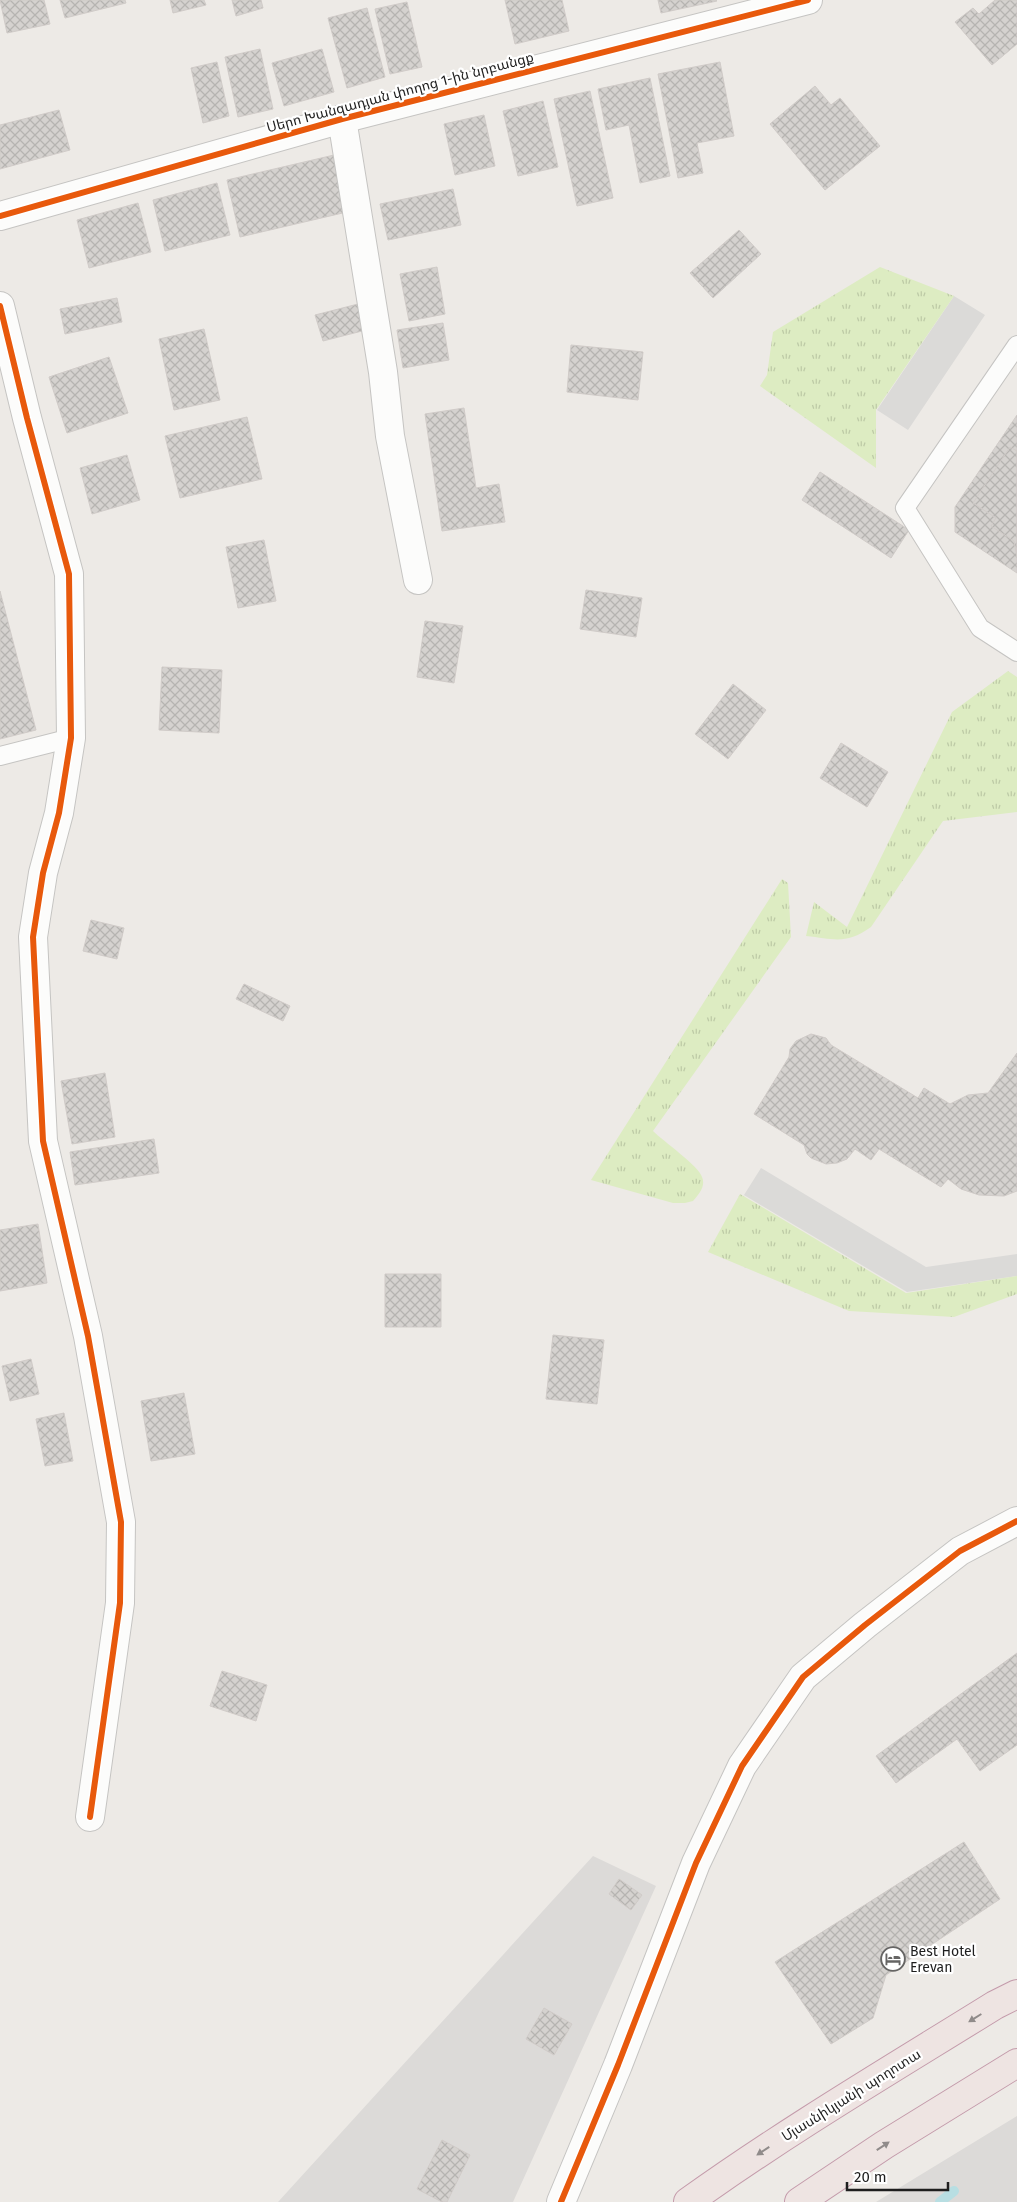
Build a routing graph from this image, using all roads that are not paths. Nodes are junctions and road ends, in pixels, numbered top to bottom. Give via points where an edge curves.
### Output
1 (808, 0) edge
2 (342, 119) junction
3 (0, 216) edge
4 (0, 306) edge
5 (1017, 345) edge
6 (418, 580) dead end
7 (1017, 652) edge
8 (71, 738) junction
9 (0, 756) edge
10 (1017, 1520) edge
11 (90, 1817) dead end
12 (1017, 1994) edge
13 (1017, 2063) edge
14 (560, 2202) edge
15 (688, 2202) edge
16 (799, 2202) edge

1 - 2 street, Սերո Խանզադյան փողոց 1-ին նրբանցք
2 - 3 street, Սերո Խանզադյան փողոց 1-ին նրբանցք
2 - 6 street via 384,372 390,436
4 - 8 street via 69,574
5 - 7 lane via 905,508 980,628
8 - 9 lane
8 - 11 street via 33,937 43,1141 88,1336 122,1522 120,1603
10 - 14 street via 960,1551 802,1677 742,1766 696,1864 618,2065
12 -> 15 highway, Մյասնիկյանի պողոտա via 865,2085
16 -> 13 highway

